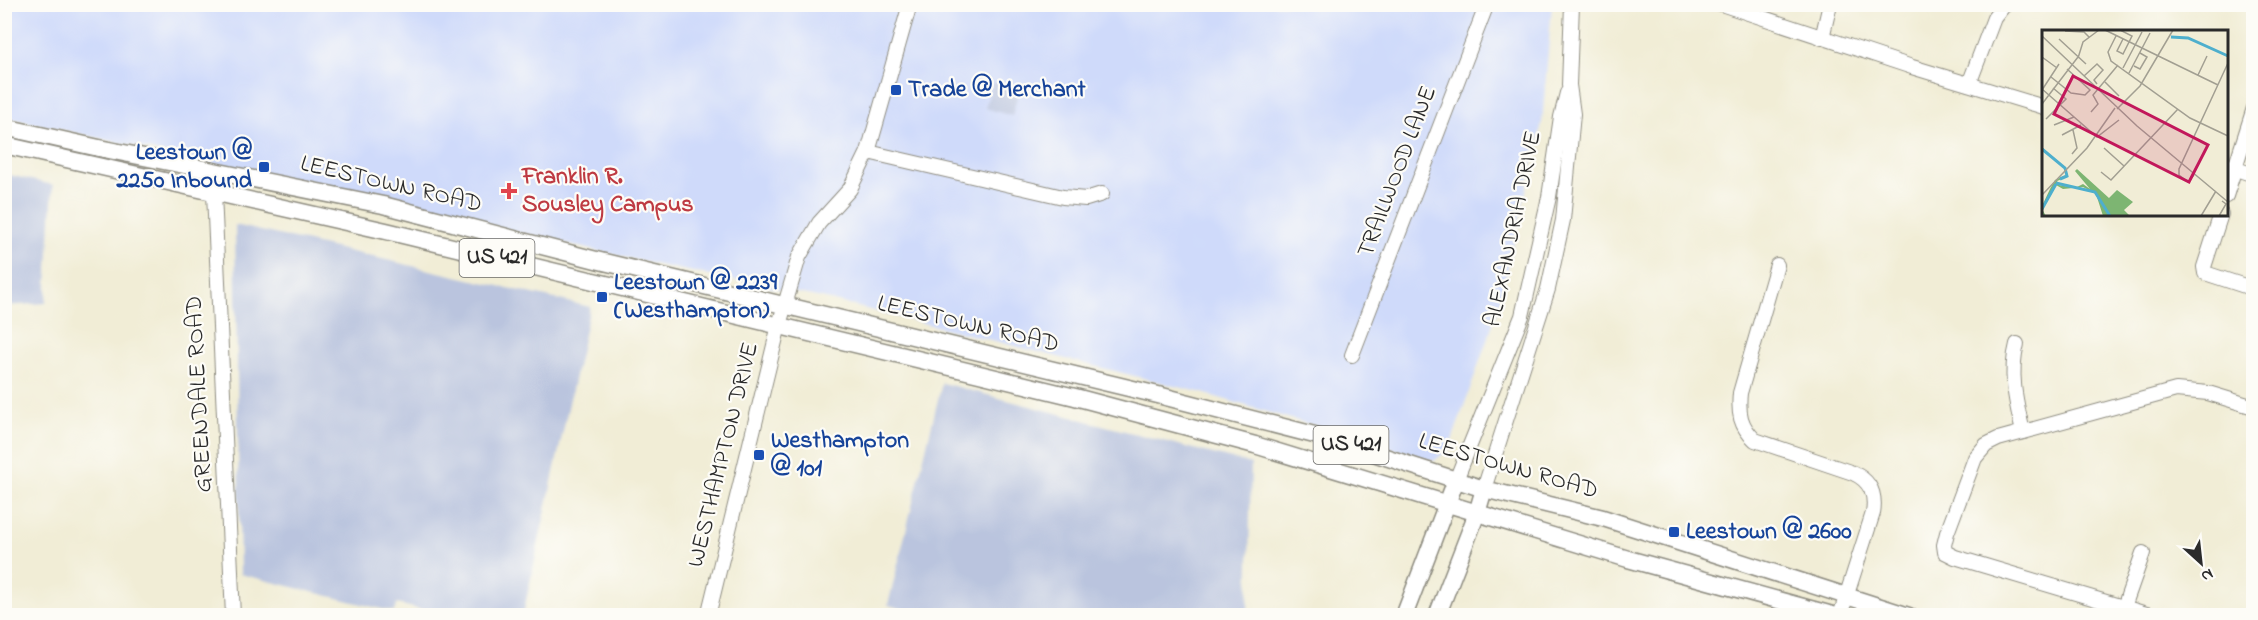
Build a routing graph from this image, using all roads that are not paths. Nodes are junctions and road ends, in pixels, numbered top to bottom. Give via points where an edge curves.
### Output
1 (910, 4) edge
2 (1487, 4) edge
3 (1572, 4) edge
4 (1721, 4) edge
5 (1830, 4) edge
6 (2005, 4) edge
7 (1822, 38) junction
8 (1969, 84) junction
9 (1569, 86) junction
10 (2042, 107) edge
11 (2253, 108) edge
12 (4, 127) edge
13 (4, 145) edge
14 (868, 152) junction
15 (2231, 167) edge
16 (211, 171) junction
17 (2253, 175) edge
18 (2228, 184) edge
19 (214, 193) junction
20 (1102, 194) dead end
21 (2220, 216) edge
22 (1777, 265) dead end
23 (2253, 289) edge
24 (784, 305) junction
25 (779, 325) junction
26 (2018, 344) dead end
27 (1352, 355) dead end
28 (2253, 407) edge
29 (2023, 432) junction
30 (1456, 480) junction
31 (1484, 489) junction
32 (1446, 503) junction
33 (1477, 513) junction
34 (2143, 553) dead end
35 (1846, 597) junction
36 (2124, 607) junction
37 (233, 615) edge
38 (708, 615) edge
39 (1404, 615) edge
40 (1437, 615) edge
41 (1838, 615) edge
42 (1909, 615) edge
43 (2153, 615) edge

1 - 14 street, WESTHAMPTON DRIVE
2 - 27 street, TRAILWOOD LANE
3 - 9 street, ALEXANDRIA DRIVE
4 - 7 street
5 - 7 street
6 - 8 street via 1994,18
7 - 8 street
8 - 10 street
9 - 30 street, ALEXANDRIA DRIVE via 1522,316
9 - 31 street, ALEXANDRIA DRIVE via 1573,114 1563,220 1548,290
11 - 15 street
12 - 16 main road, LEESTOWN ROAD
13 - 19 main road, LEESTOWN ROAD
14 - 20 street via 1063,196 1086,199
14 - 24 street, WESTHAMPTON DRIVE via 850,189 811,235 799,257
15 - 17 street
15 - 18 street
16 - 19 street, GREENDALE ROAD
16 - 24 main road, LEESTOWN ROAD / US 421 via 383,205
19 - 25 main road, LEESTOWN ROAD / US 421
19 - 37 street, GREENDALE ROAD
21 - 23 street via 2205,273
22 - 35 street via 1738,409 1741,422 1755,440 1853,473 1870,487 1875,504
24 - 25 street, WESTHAMPTON DRIVE
24 - 30 main road, LEESTOWN ROAD / US 421 via 1158,394 1318,436
25 - 32 main road, LEESTOWN ROAD / US 421 via 1255,445
25 - 38 street, WESTHAMPTON DRIVE
26 - 29 street via 2013,382
28 - 29 street via 2182,389
29 - 36 street via 1986,445 1975,458 1947,533 1945,552
30 - 31 main road, LEESTOWN ROAD / US 421
30 - 32 main road
31 - 33 main road
31 - 35 main road, LEESTOWN ROAD / US 421 via 1603,518
32 - 33 main road, LEESTOWN ROAD / US 421
32 - 39 main road
33 - 40 main road
33 - 41 main road, LEESTOWN ROAD / US 421 via 1628,559
34 - 36 street
35 - 41 street
35 - 42 main road, LEESTOWN ROAD / US 421
36 - 43 street

